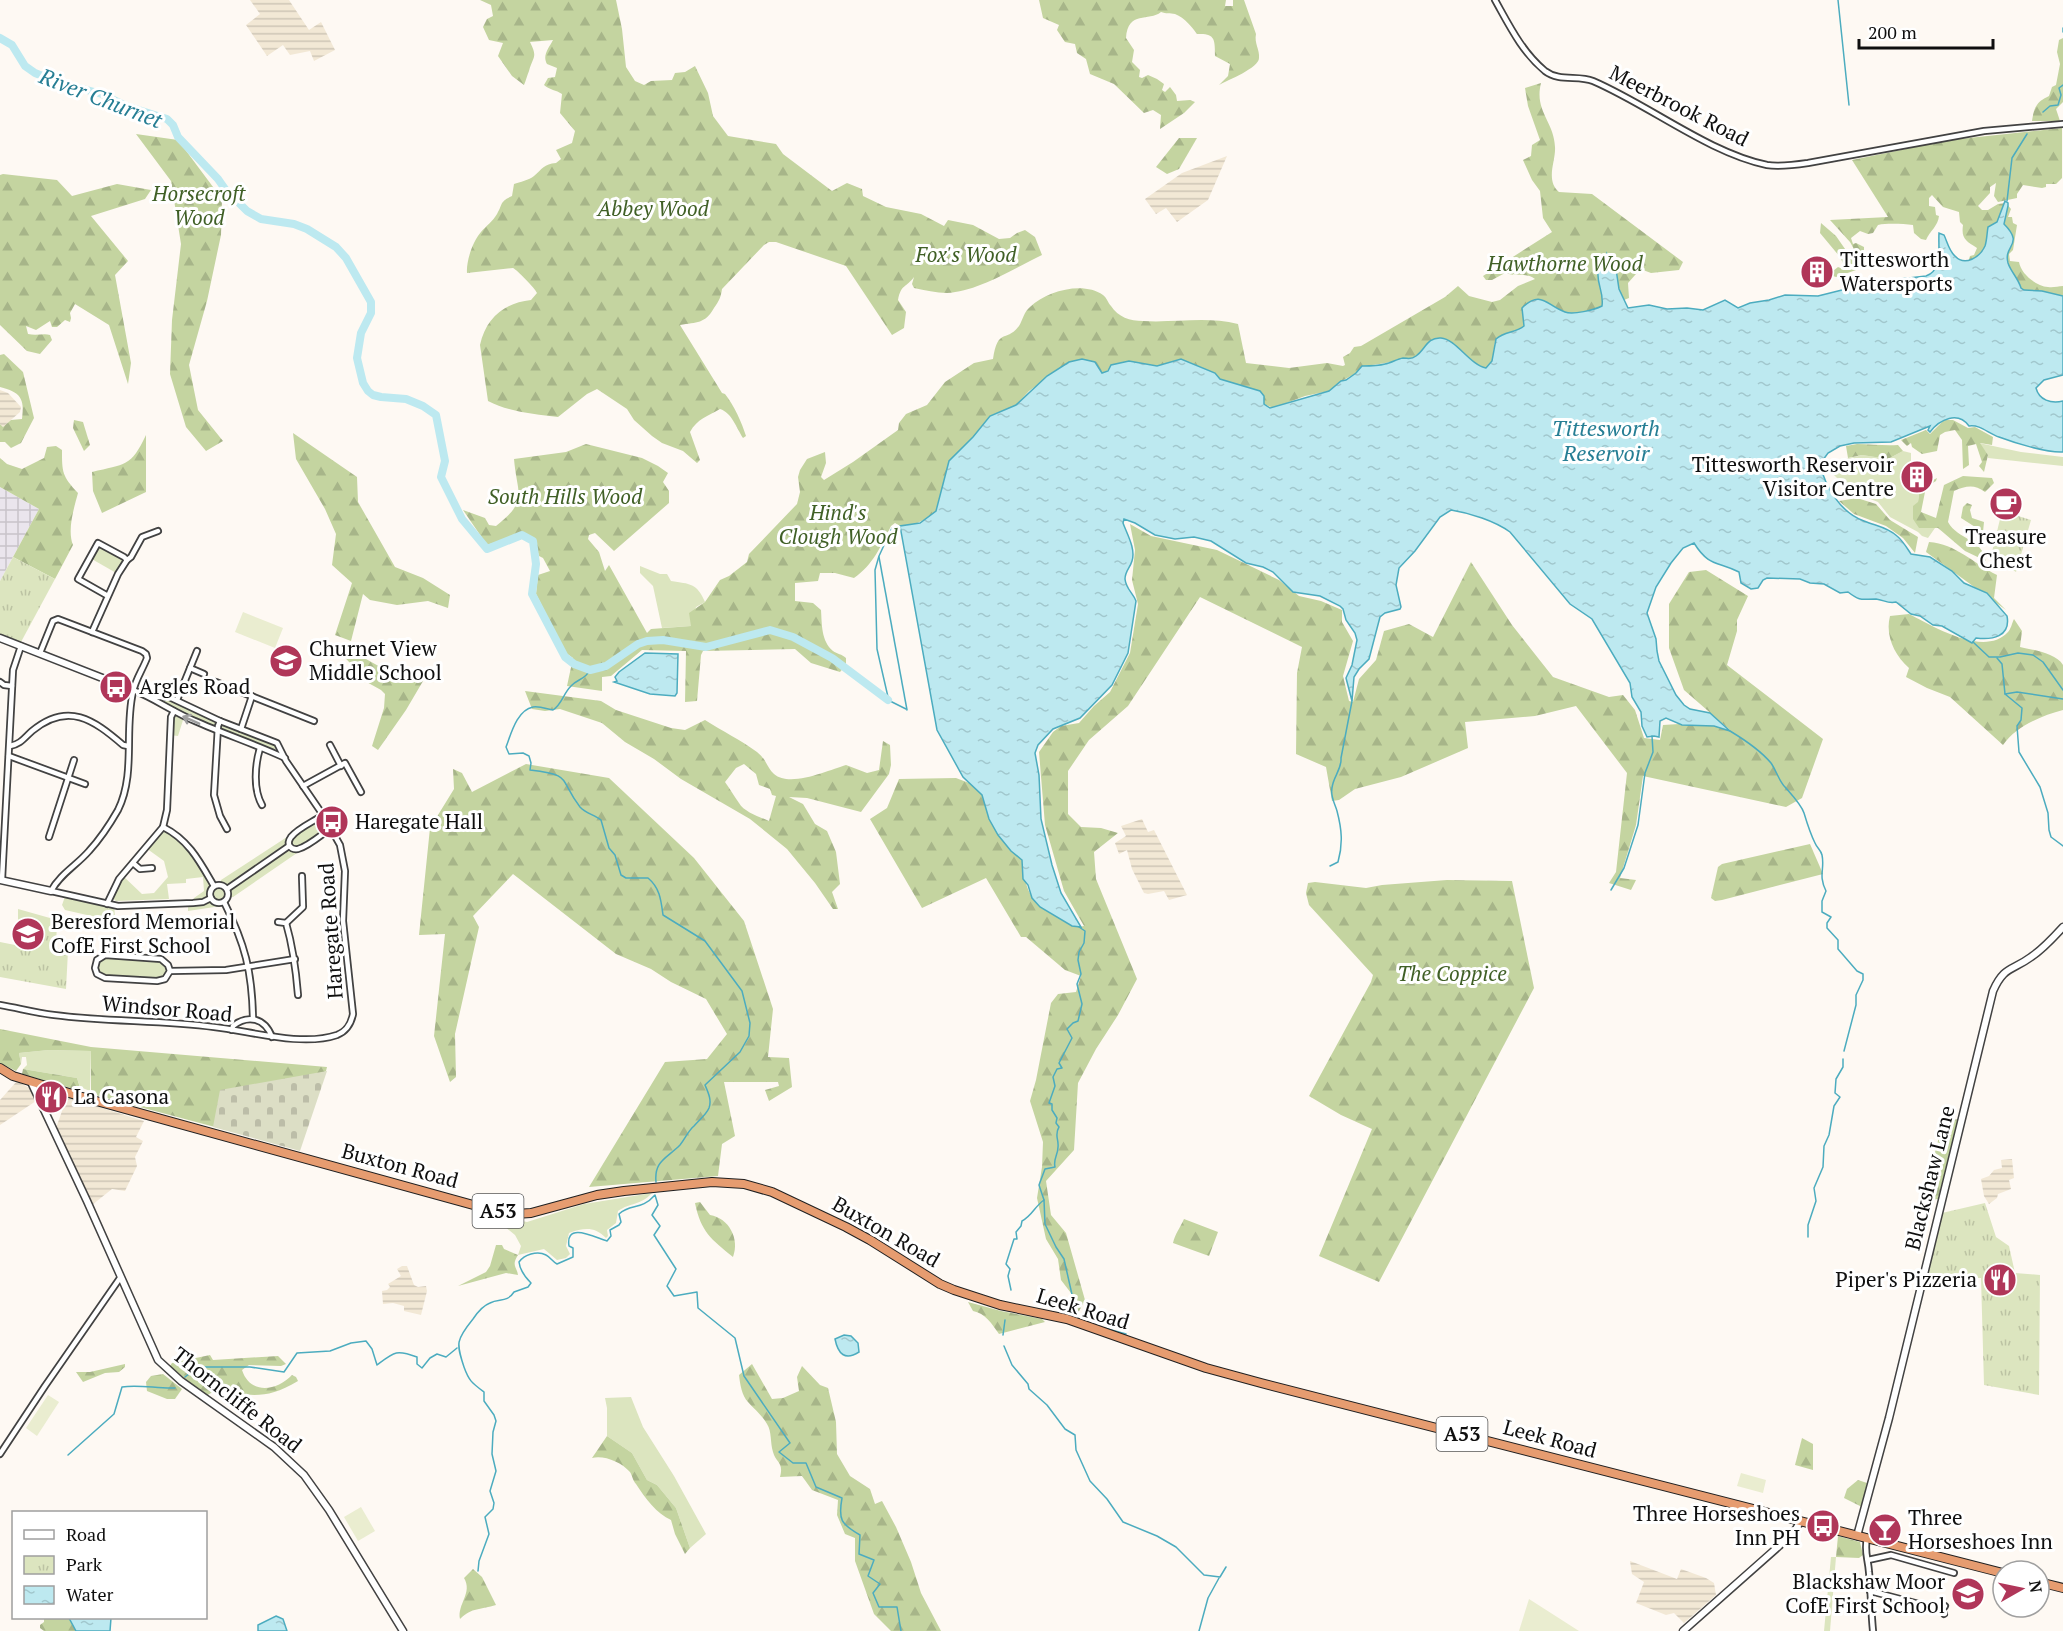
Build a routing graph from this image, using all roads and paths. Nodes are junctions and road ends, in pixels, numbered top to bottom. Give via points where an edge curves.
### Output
1 (1495, 0) edge
2 (2063, 124) edge
3 (158, 531) dead end
4 (127, 560) junction
5 (108, 596) junction
6 (92, 632) junction
7 (0, 638) edge
8 (21, 646) junction
9 (197, 651) dead end
10 (40, 653) junction
11 (190, 668) junction
12 (204, 674) dead end
13 (0, 682) edge
14 (216, 682) dead end
15 (12, 686) junction
16 (133, 690) junction
17 (252, 696) junction
18 (150, 697) junction
19 (166, 697) junction
20 (177, 700) junction
21 (163, 705) junction
22 (174, 711) junction
23 (220, 721) junction
24 (314, 722) dead end
25 (241, 729) junction
26 (218, 731) junction
27 (274, 741) junction
28 (330, 745) dead end
29 (10, 746) junction
30 (128, 746) junction
31 (260, 748) junction
32 (271, 752) junction
33 (9, 756) junction
34 (285, 758) junction
35 (74, 760) dead end
36 (341, 766) junction
37 (68, 778) junction
38 (85, 784) dead end
39 (303, 786) junction
40 (361, 792) dead end
41 (262, 805) dead end
42 (323, 815) junction
43 (163, 827) junction
44 (331, 828) junction
45 (227, 829) dead end
46 (49, 837) dead end
47 (289, 846) junction
48 (133, 863) junction
49 (149, 870) dead end
50 (302, 876) dead end
51 (1, 880) edge
52 (214, 886) junction
53 (227, 889) junction
54 (51, 891) junction
55 (211, 898) junction
56 (224, 902) junction
57 (107, 904) junction
58 (279, 922) dead end
59 (286, 923) junction
60 (2063, 927) edge
61 (295, 959) junction
62 (249, 966) junction
63 (170, 971) junction
64 (298, 995) dead end
65 (0, 1005) edge
66 (253, 1018) junction
67 (232, 1030) junction
68 (332, 1036) joint
69 (272, 1037) junction
70 (0, 1068) edge
71 (31, 1082) junction
72 (42, 1085) junction
73 (38, 1095) junction
74 (120, 1278) junction
75 (954, 1290) joint
76 (0, 1454) edge
77 (1800, 1522) junction
78 (1857, 1536) junction
79 (1867, 1538) junction
80 (1868, 1560) junction
81 (1991, 1570) edge
82 (1953, 1574) dead end
83 (1870, 1591) junction
84 (1944, 1610) dead end
85 (403, 1631) edge
86 (1683, 1631) edge
87 (1873, 1631) edge

1 - 2 street, Meerbrook Road via 1523,48 1549,73 1590,80 1719,148 1769,165 1808,164 1984,131
3 - 4 street via 142,537
4 - 5 street
4 - 5 street via 98,543 78,579
5 - 6 street
6 - 10 street via 55,620
6 - 16 street via 146,654
7 - 8 street
8 - 10 street
8 - 15 street
9 - 11 street
10 - 16 street
11 - 12 street
11 - 20 street
13 - 15 street
14 - 17 street
15 - 29 street
16 - 18 street
16 - 30 street
17 - 24 street
17 - 25 street
18 - 19 street
18 - 21 street
19 - 20 street
19 - 21 street
20 - 23 street
21 - 22 street
26 -> 22 street
22 - 43 street
23 - 25 street
23 - 26 street
25 - 27 street
26 - 31 street
26 - 45 street via 215,804
27 - 32 street via 276,748
27 - 34 street, Haregate Road
28 - 36 street
29 - 30 street via 18,745 45,722 67,716 90,720
29 - 33 street
30 - 54 street via 126,786 118,810 88,852
31 - 32 street
31 - 41 street via 256,789
32 - 34 street
33 - 37 street
33 - 51 street
34 - 39 street, Haregate Road
35 - 37 street
36 - 39 street
36 - 40 street via 345,763
37 - 38 street
37 - 46 street
39 - 42 street, Haregate Road
42 - 44 street, Haregate Road
42 - 47 street via 292,837
43 - 48 street
43 - 52 street via 190,847
44 - 47 street via 300,848
44 - 68 street, Haregate Road via 344,865 343,921 353,1014 348,1027
47 - 53 street
48 - 49 street
48 - 57 street via 119,879
50 - 59 street via 303,907
51 - 54 street
52 - 53 street
52 - 55 street
53 - 56 street
54 - 57 street
55 - 56 street
55 - 57 street via 190,903
56 - 62 street
58 - 59 street
59 - 61 street
60 - 78 street, Blackshaw Lane via 2030,958 2006,971 1993,991
61 - 62 street
61 - 64 street
62 - 63 street
62 - 66 street
63 - 63 street via 160,959 114,956 100,957 95,968 100,976 124,980 162,981
65 - 67 street, Windsor Road via 53,1015
66 - 67 street via 239,1021
66 - 69 street via 266,1025
67 - 69 street, Windsor Road
68 - 69 street, Windsor Road
70 - 71 highway, Buxton Road / A53
71 - 72 highway, Buxton Road / A53
71 - 73 street, Thorncliffe Road
72 - 73 street
72 - 75 highway, Buxton Road / A53 via 452,1200 515,1214 624,1191 712,1182 744,1184 772,1192 846,1227
73 - 74 street, Thorncliffe Road
74 - 76 street
74 - 85 street, Thorncliffe Road via 158,1360 181,1382 274,1447 304,1475
75 - 77 highway, Leek Road / A53 via 1000,1305 1067,1319 1217,1371
77 - 78 highway, Leek Road / A53
77 - 86 street via 1779,1546
78 - 79 highway, Leek Road / A53
79 - 80 street via 1864,1551
79 - 81 highway, Leek Road / A53
80 - 82 street via 1891,1556
80 - 83 street
83 - 84 street
83 - 87 street

